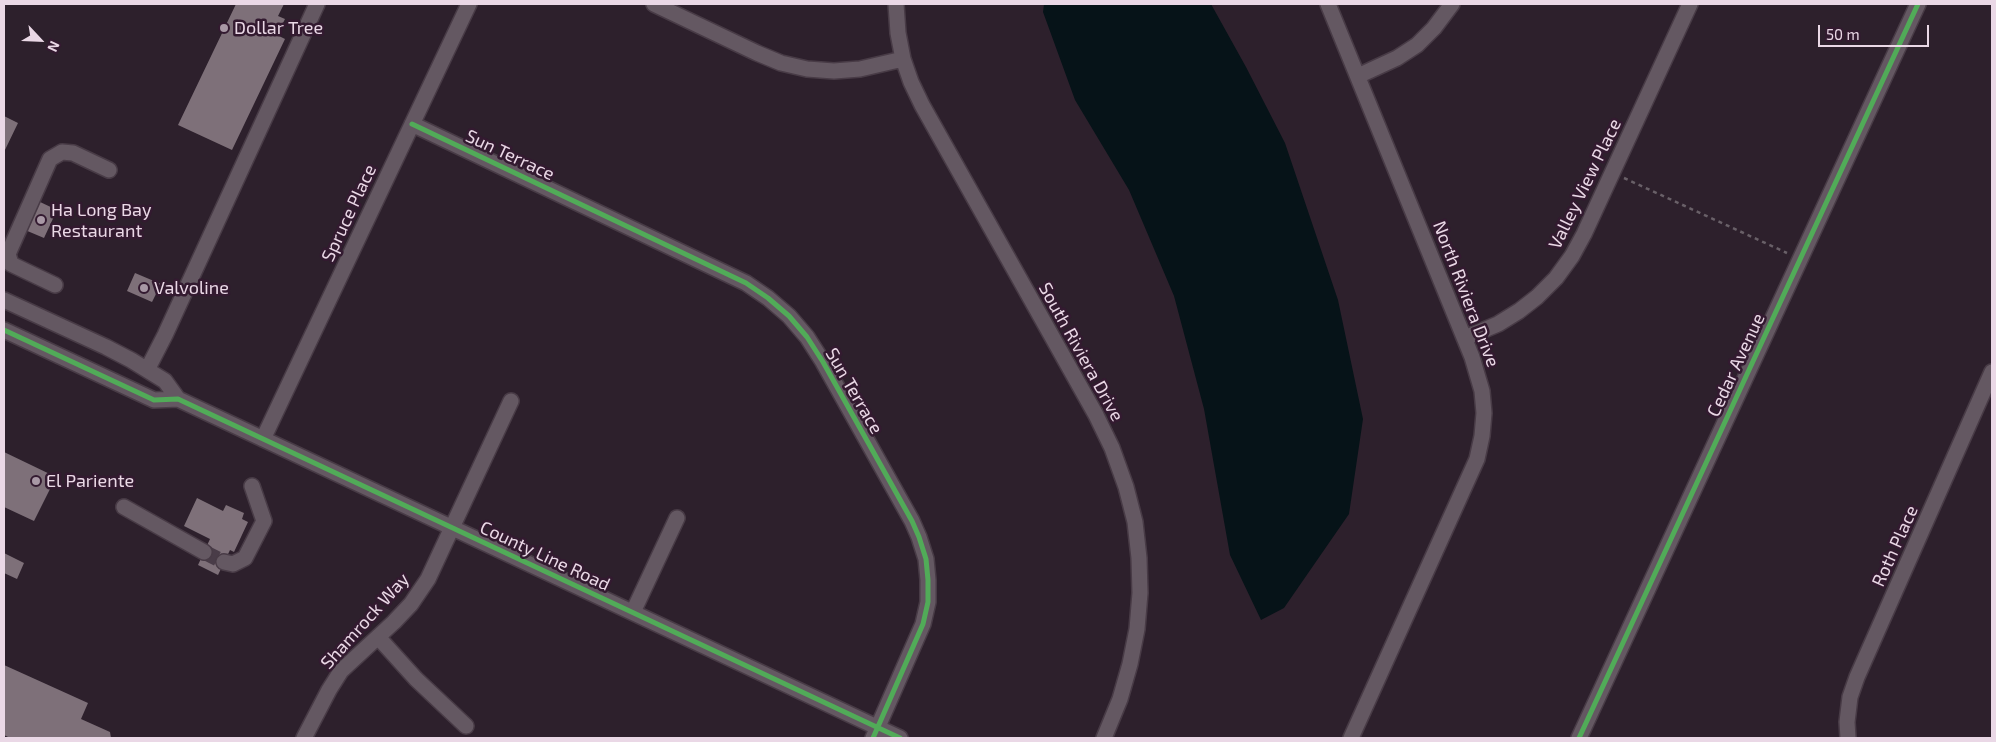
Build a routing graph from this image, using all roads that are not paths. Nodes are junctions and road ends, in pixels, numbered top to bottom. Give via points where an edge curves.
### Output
1 (317, 4) edge
2 (469, 4) edge
3 (654, 4) edge
4 (896, 4) edge
5 (1328, 4) edge
6 (1452, 4) edge
7 (1690, 4) edge
8 (1918, 4) edge
9 (903, 59) junction
10 (1358, 76) junction
11 (412, 124) junction
12 (109, 170) dead end
13 (54, 285) dead end
14 (4, 300) edge
15 (4, 330) edge
16 (1465, 338) junction
17 (147, 370) junction
18 (1992, 372) edge
19 (178, 399) junction
20 (511, 401) dead end
21 (263, 439) junction
22 (252, 486) dead end
23 (124, 507) dead end
24 (676, 518) dead end
25 (453, 528) junction
26 (204, 552) tunnel mouth
27 (224, 562) tunnel mouth
28 (633, 612) junction
29 (378, 637) junction
30 (466, 726) dead end
31 (875, 733) edge
32 (304, 738) edge
33 (900, 738) edge
34 (1104, 738) edge
35 (1351, 738) edge
36 (1579, 738) edge
37 (1848, 738) edge

1 - 17 street
2 - 11 street, Spruce Place
3 - 9 street via 757,53 807,69 860,69
4 - 9 street, South Riviera Drive
5 - 10 street, North Riviera Drive
6 - 10 street via 1416,45 1397,58
7 - 16 street, Valley View Place via 1572,256 1556,278 1519,311
8 - 36 street, Cedar Avenue
9 - 34 street, South Riviera Drive via 922,105 1096,415 1126,487 1139,558 1137,629 1120,699
10 - 16 street, North Riviera Drive
11 - 21 street, Spruce Place
11 - 31 street, Sun Terrace via 746,282 789,316 807,337 912,521 926,559 928,602 923,624
12 - 13 street via 73,153 62,152 50,159 8,254 11,264
14 - 17 street via 106,347
15 - 19 street via 154,400
16 - 35 street, North Riviera Drive via 1482,391 1484,413 1477,460
17 - 19 street via 165,381
18 - 37 street, Roth Place via 1857,677 1850,697
19 - 21 street, County Line Road
20 - 25 street, Shamrock Way
21 - 25 street, County Line Road
22 - 27 street via 264,522 245,558 233,564
23 - 26 street
24 - 28 street
25 - 28 street, County Line Road
25 - 29 street, Shamrock Way via 419,593
28 - 31 street, County Line Road
29 - 30 street via 416,679
29 - 32 street, Shamrock Way via 341,671
31 - 33 street, County Line Road

